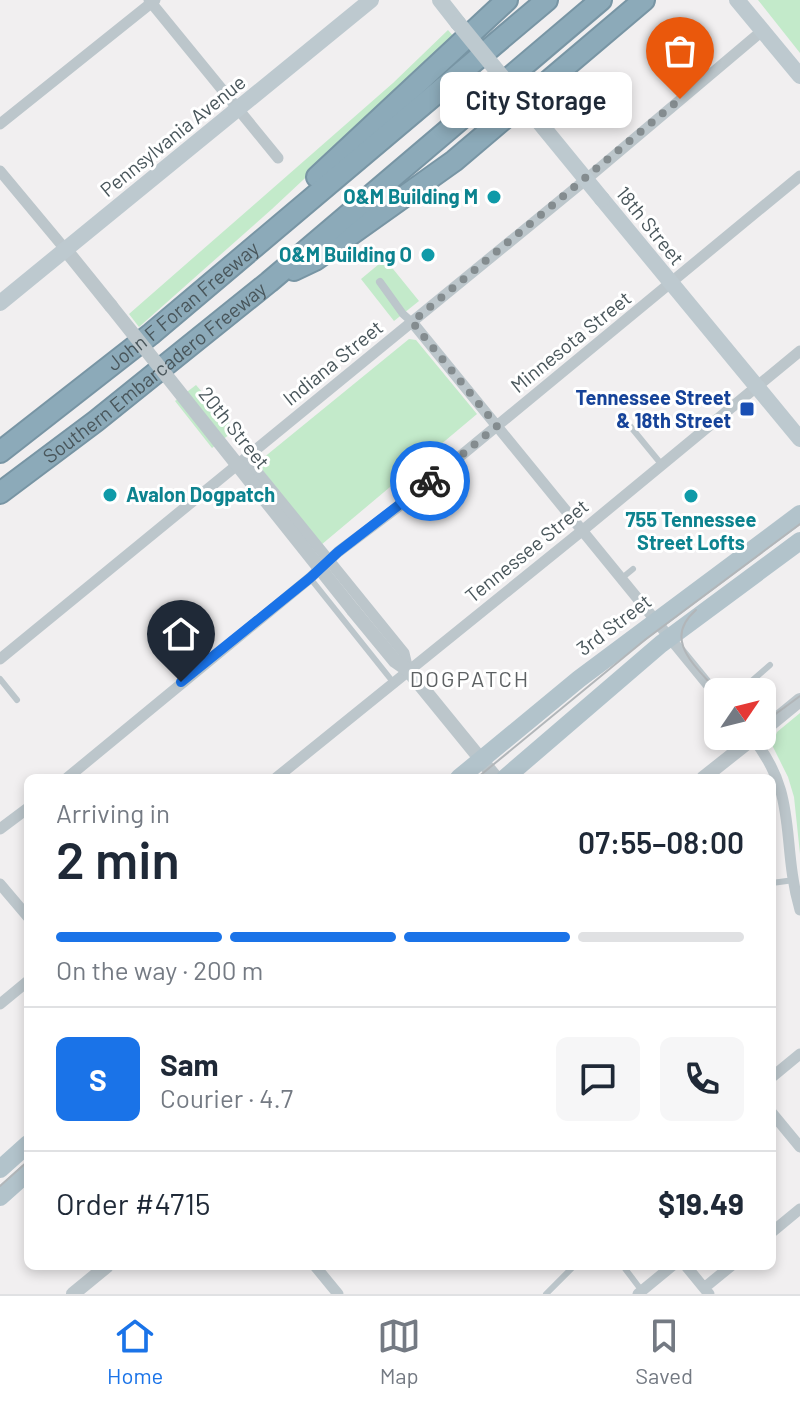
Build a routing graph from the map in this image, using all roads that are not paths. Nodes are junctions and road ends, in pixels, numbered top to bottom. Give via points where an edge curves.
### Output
1 (371, 0) edge
2 (440, 0) edge
3 (508, 0) edge
4 (601, 0) edge
5 (634, 0) edge
6 (644, 0) edge
7 (737, 0) edge
8 (152, 1) edge
9 (540, 6) edge
10 (464, 31) junction
11 (762, 31) junction
12 (800, 76) edge
13 (523, 102) junction
14 (238, 109) junction
15 (0, 124) edge
16 (278, 158) dead end
17 (0, 171) edge
18 (800, 176) edge
19 (65, 249) junction
20 (269, 282) junction
21 (380, 282) dead end
22 (671, 283) junction
23 (191, 300) junction
24 (0, 303) edge
25 (412, 322) junction
26 (800, 351) edge
27 (757, 388) junction
28 (621, 415) dead end
29 (497, 426) junction
30 (800, 439) edge
31 (0, 452) edge
32 (246, 458) junction
33 (662, 465) junction
34 (0, 493) edge
35 (800, 514) edge
36 (583, 530) junction
37 (800, 541) edge
38 (328, 561) junction
39 (633, 569) dead end
40 (310, 578) junction
41 (622, 578) junction
42 (657, 620) junction
43 (671, 637) junction
44 (0, 659) edge
45 (770, 665) dead end
46 (408, 670) junction
47 (755, 678) edge
48 (0, 679) edge
49 (704, 679) edge
50 (393, 682) junction
51 (17, 700) dead end
52 (800, 700) edge
53 (776, 719) edge
54 (738, 750) edge
55 (766, 750) edge
56 (481, 760) junction
57 (73, 774) edge
58 (281, 774) edge
59 (464, 774) edge
60 (493, 774) edge
61 (510, 774) edge
62 (708, 774) edge
63 (24, 811) edge
64 (0, 829) edge
65 (794, 880) junction
66 (776, 882) edge
67 (0, 884) edge
68 (800, 910) edge
69 (24, 912) edge
70 (24, 984) edge
71 (0, 1004) edge
72 (800, 1054) edge
73 (776, 1074) edge
74 (776, 1118) edge
75 (800, 1147) edge
76 (24, 1148) edge
77 (0, 1169) edge
78 (24, 1176) edge
79 (0, 1197) edge
80 (800, 1209) edge
81 (776, 1229) edge
82 (102, 1270) edge
83 (318, 1270) edge
84 (570, 1270) edge
85 (626, 1270) edge
86 (667, 1270) edge
87 (689, 1270) edge
88 (727, 1270) edge
89 (707, 1291) edge
90 (640, 1292) edge
91 (73, 1294) edge
92 (338, 1294) edge
93 (546, 1294) edge

1 - 14 main road, Pennsylvania Avenue
2 - 10 main road, 18th Street
3 - 10 highway
3 - 23 highway
4 - 20 highway, Southern Embarcadero Freeway
5 - 13 highway
6 - 20 highway via 454,161 315,260
7 - 11 main road
8 - 14 street
8 - 15 street
9 - 23 highway, John F Foran Freeway
10 - 13 main road, 18th Street, bridge
11 - 12 main road
11 - 25 street, Indiana Street
13 - 22 main road, 18th Street, bridge
14 - 16 street
14 - 19 main road, Pennsylvania Avenue
17 - 19 street, 20th Street
18 - 22 street, Minnesota Street
19 - 24 main road, Pennsylvania Avenue
19 - 46 street, 20th Street, bridge via 353,610
20 - 34 highway, Southern Embarcadero Freeway
21 - 25 street
22 - 27 main road, 18th Street
22 - 29 street, Minnesota Street
23 - 31 highway, John F Foran Freeway
25 - 29 street
25 - 32 street, Indiana Street
26 - 27 street, Tennessee Street
27 - 30 main road, 18th Street
27 - 33 street, Tennessee Street
28 - 33 lane
29 - 36 street
29 - 38 street, Minnesota Street
32 - 38 street, 20th Street
32 - 44 street, Indiana Street
33 - 36 street, Tennessee Street
35 - 42 main road, 3rd Street
36 - 41 street
36 - 46 street, Tennessee Street
37 - 43 main road
38 - 40 street, Minnesota Street
38 - 46 street, 20th Street via 404,653
39 - 41 lane
40 - 50 lane
40 - 57 street, Minnesota Street
41 - 42 street
42 - 43 street
42 - 56 main road, 3rd Street
43 - 49 street
43 - 61 main road
45 - 47 lane
46 - 50 street, Tennessee Street
46 - 56 street, 20th Street
48 - 51 lane
50 - 58 street, Tennessee Street
52 - 53 street
54 - 62 street
55 - 65 street via 790,811
56 - 59 main road, 3rd Street
56 - 60 street, 20th Street
63 - 64 street
65 - 66 lane
65 - 68 street
67 - 69 street
70 - 71 street
72 - 73 street
74 - 75 street
76 - 77 main road
78 - 79 main road
80 - 81 street
82 - 91 street
83 - 92 street
84 - 93 lane
85 - 90 lane
86 - 90 street
87 - 89 street
88 - 89 street

